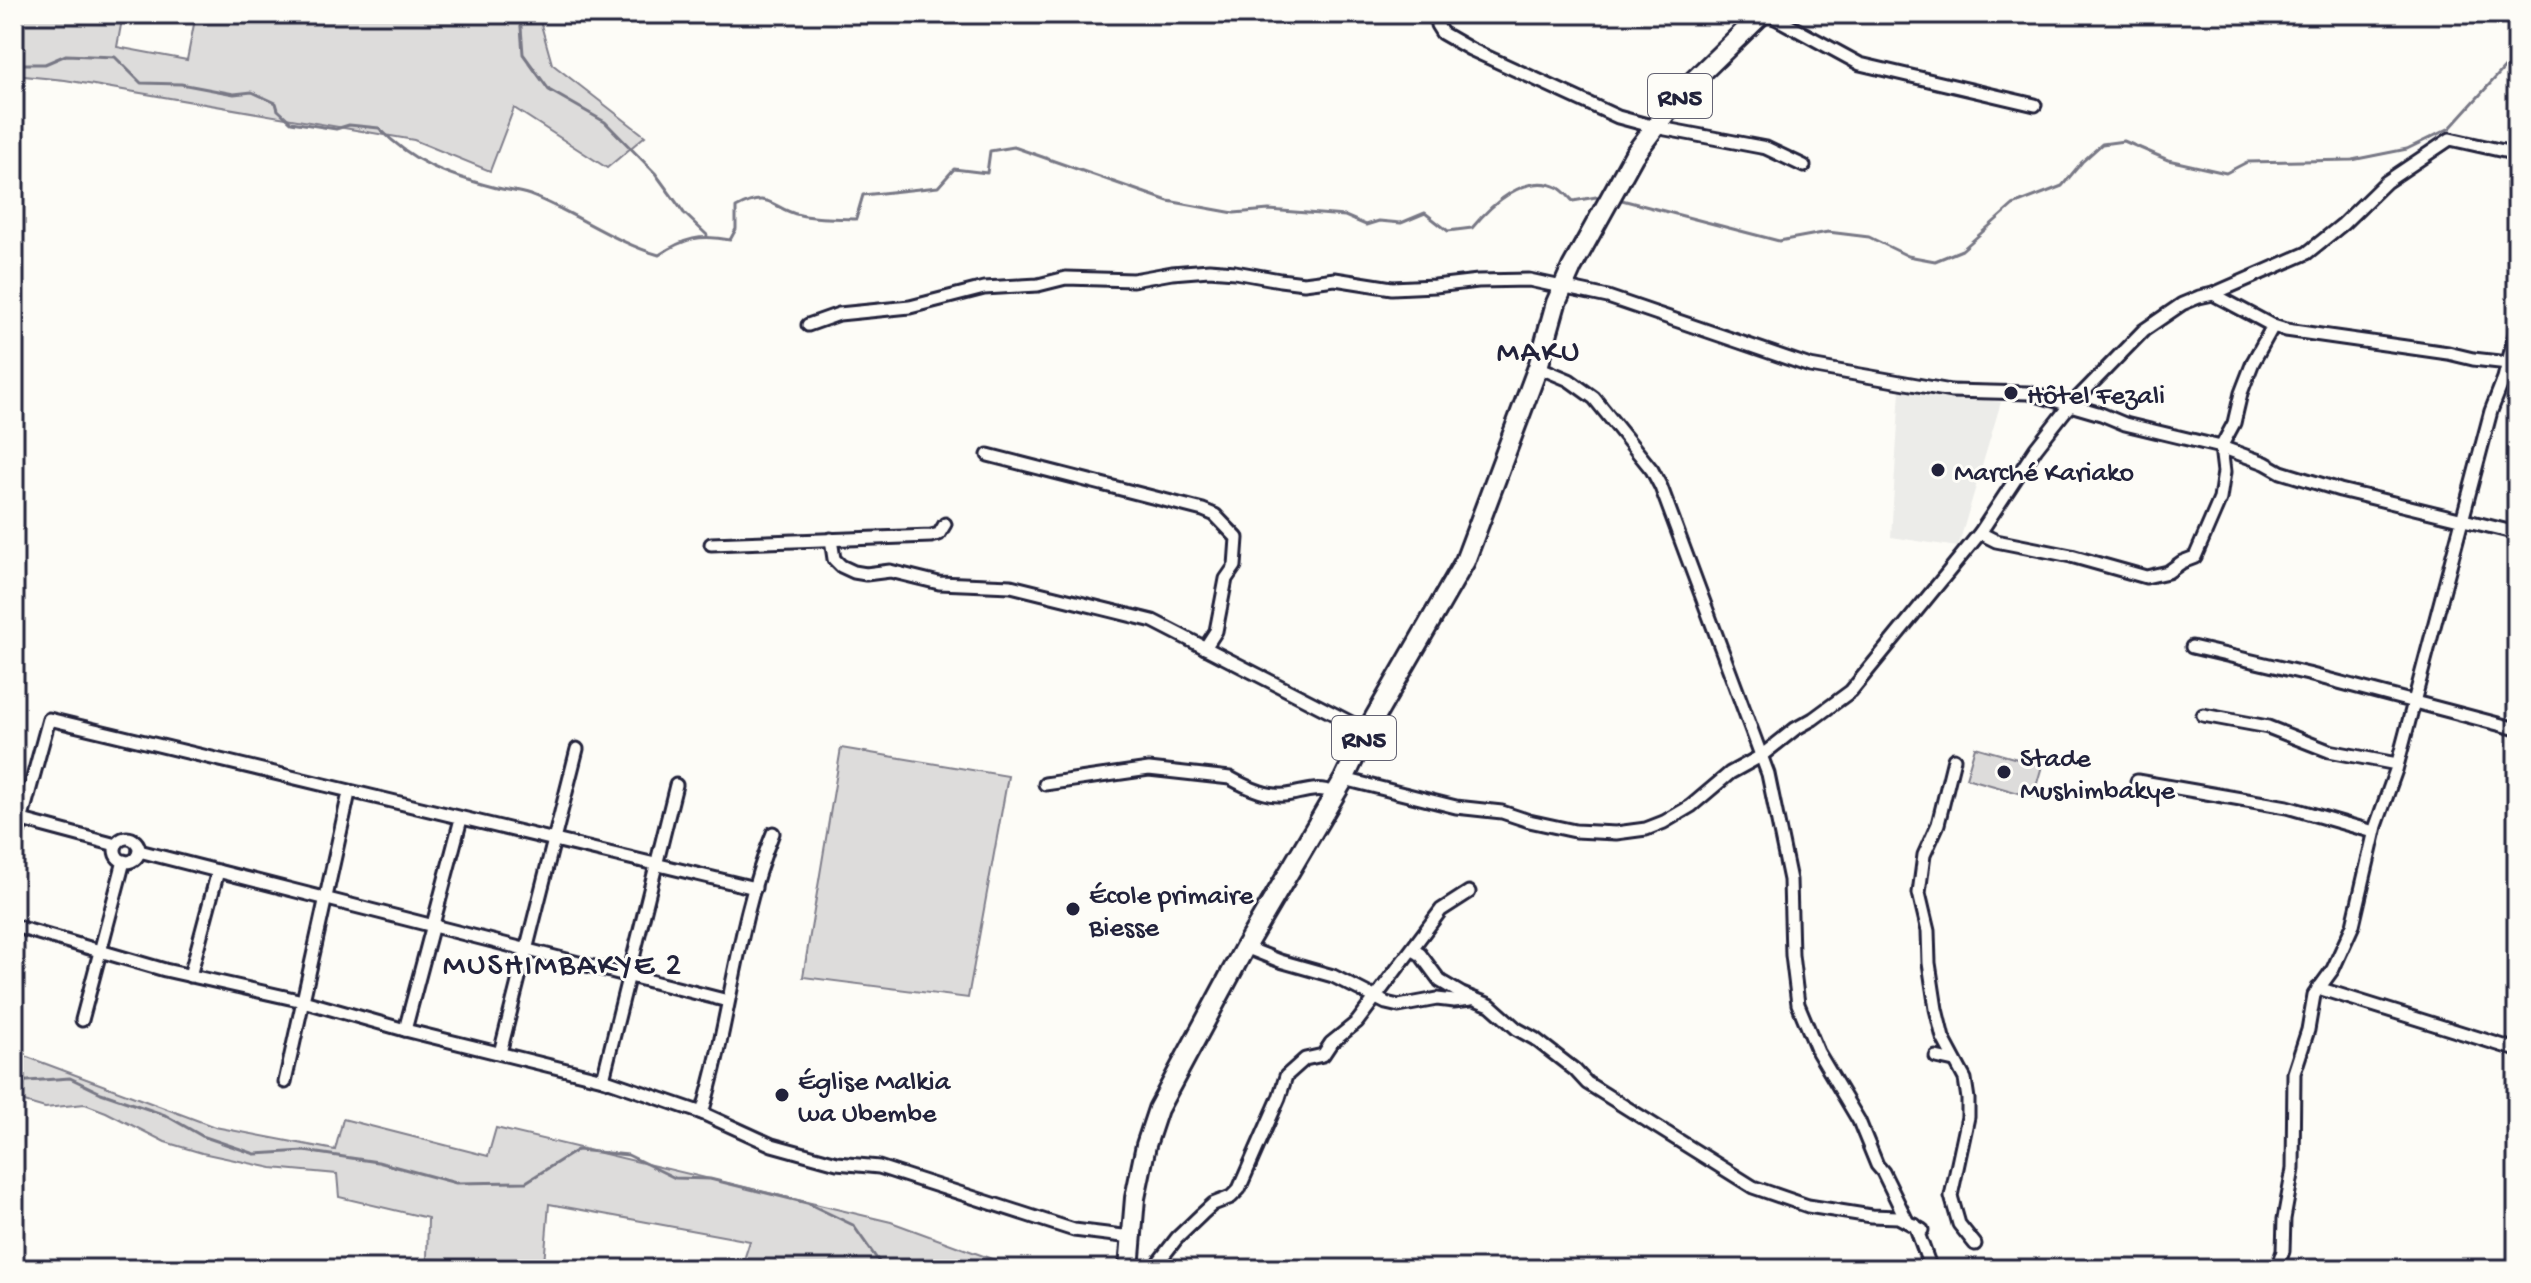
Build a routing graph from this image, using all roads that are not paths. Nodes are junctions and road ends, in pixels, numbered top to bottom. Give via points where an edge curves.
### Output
1 (1436, 14) edge
2 (1762, 14) edge
3 (1768, 14) edge
4 (2035, 105) dead end
5 (1655, 127) junction
6 (2517, 154) edge
7 (1804, 166) dead end
8 (1562, 286) junction
9 (2213, 294) junction
10 (808, 325) dead end
11 (2273, 326) junction
12 (2517, 327) edge
13 (2512, 363) edge
14 (1538, 367) junction
15 (2070, 406) junction
16 (2221, 447) junction
17 (988, 455) dead end
18 (2462, 520) junction
19 (945, 524) dead end
20 (1980, 533) junction
21 (2517, 533) edge
22 (831, 539) junction
23 (711, 544) dead end
24 (2192, 647) dead end
25 (1205, 648) junction
26 (2413, 700) junction
27 (2203, 715) dead end
28 (2517, 729) edge
29 (1367, 731) junction
30 (577, 749) dead end
31 (1761, 756) junction
32 (1954, 759) dead end
33 (2397, 764) junction
34 (2137, 781) dead end
35 (1045, 784) dead end
36 (676, 785) dead end
37 (1340, 786) junction
38 (349, 793) junction
39 (461, 819) junction
40 (22, 820) junction
41 (2374, 832) junction
42 (773, 833) dead end
43 (554, 841) junction
44 (116, 845) junction
45 (14, 847) edge
46 (139, 851) junction
47 (124, 861) junction
48 (657, 864) junction
49 (218, 871) junction
50 (755, 888) junction
51 (1469, 892) dead end
52 (326, 898) junction
53 (433, 925) junction
54 (14, 926) edge
55 (1245, 947) junction
56 (526, 949) junction
57 (1413, 950) junction
58 (100, 952) junction
59 (629, 975) junction
60 (190, 976) junction
61 (2318, 988) junction
62 (1375, 996) junction
63 (1473, 999) junction
64 (303, 1001) junction
65 (728, 1001) junction
66 (82, 1020) dead end
67 (405, 1030) junction
68 (2517, 1050) edge
69 (500, 1053) junction
70 (1936, 1057) dead end
71 (1954, 1061) junction
72 (603, 1079) junction
73 (285, 1082) dead end
74 (702, 1113) junction
75 (1915, 1225) junction
76 (1975, 1244) dead end
77 (1130, 1254) edge
78 (1155, 1268) edge
79 (1931, 1269) edge
80 (2277, 1269) edge

1 - 5 street via 1442,33 1470,49 1618,117
2 - 5 highway, RN5 via 1686,88
3 - 4 street via 1860,64
5 - 7 street via 1766,148
5 - 8 highway, RN5
6 - 9 street via 2450,139 2386,182 2307,253
8 - 10 street via 1515,279 1392,288 1335,279 1304,283 1235,272 1185,271 1133,280 1066,278 984,288 910,307 839,314
8 - 14 highway, RN5
8 - 15 street via 1791,361 1951,391 2029,393
9 - 11 street
9 - 15 street via 2182,304 2144,330
11 - 13 street
11 - 16 street via 2253,362
12 - 13 street
13 - 18 street via 2491,411
14 - 29 highway, RN5 via 1465,561
14 - 31 street via 1594,398 1652,470
15 - 16 street
15 - 20 street
16 - 18 street via 2306,480
16 - 20 street via 2220,499 2195,557 2157,576 2020,547
17 - 25 street via 1215,515 1237,538 1235,566 1226,579 1216,631
18 - 21 street
18 - 26 street
19 - 22 street via 931,536
20 - 31 street via 1851,691
22 - 23 street
22 - 25 street via 834,559 854,572 890,571 939,583 1020,588 1153,621
24 - 26 street
25 - 29 street
26 - 28 street
26 - 33 street
27 - 33 street via 2268,727 2329,751
29 - 37 highway, RN5
30 - 43 street
31 - 37 street via 1664,822 1616,833 1575,831 1502,812
31 - 75 street via 1788,863 1798,1004 1877,1165
32 - 71 street via 1938,824 1924,855 1919,893 1933,995
33 - 41 street
34 - 41 street via 2287,807
35 - 37 street via 1149,769 1230,778 1275,795
36 - 48 street
37 - 55 highway, RN5
38 - 39 street
38 - 40 street via 49,719
38 - 52 street
39 - 43 street
39 - 53 street
40 - 44 street
40 - 45 street
41 - 61 street via 2353,925
42 - 50 street
43 - 48 street
43 - 56 street
44 - 46 street via 130,839
44 - 47 street
46 - 47 street via 132,861
46 - 49 street
47 - 58 street
48 - 50 street
48 - 59 street
49 - 52 street
49 - 60 street
50 - 65 street
51 - 57 street via 1441,910
52 - 53 street
52 - 64 street
53 - 56 street
53 - 67 street
54 - 58 street
55 - 62 street
55 - 77 highway, RN5 via 1150,1128
56 - 59 street
56 - 69 street
57 - 62 street
57 - 63 street via 1440,981
58 - 60 street
58 - 66 street
59 - 65 street
59 - 72 street
60 - 64 street
61 - 68 street
61 - 80 street via 2294,1073 2293,1169
62 - 63 street via 1399,1006
62 - 78 street via 1323,1055 1305,1059 1286,1076 1239,1189 1202,1214
63 - 75 street via 1490,1005 1587,1083 1753,1187 1808,1206 1898,1217
64 - 67 street
64 - 73 street
65 - 74 street
67 - 69 street
69 - 72 street
70 - 71 street
71 - 76 street via 1965,1079 1968,1109 1951,1196 1959,1224
72 - 74 street
74 - 77 street via 807,1155 879,1167 1074,1230
75 - 79 street
77 - 78 street

